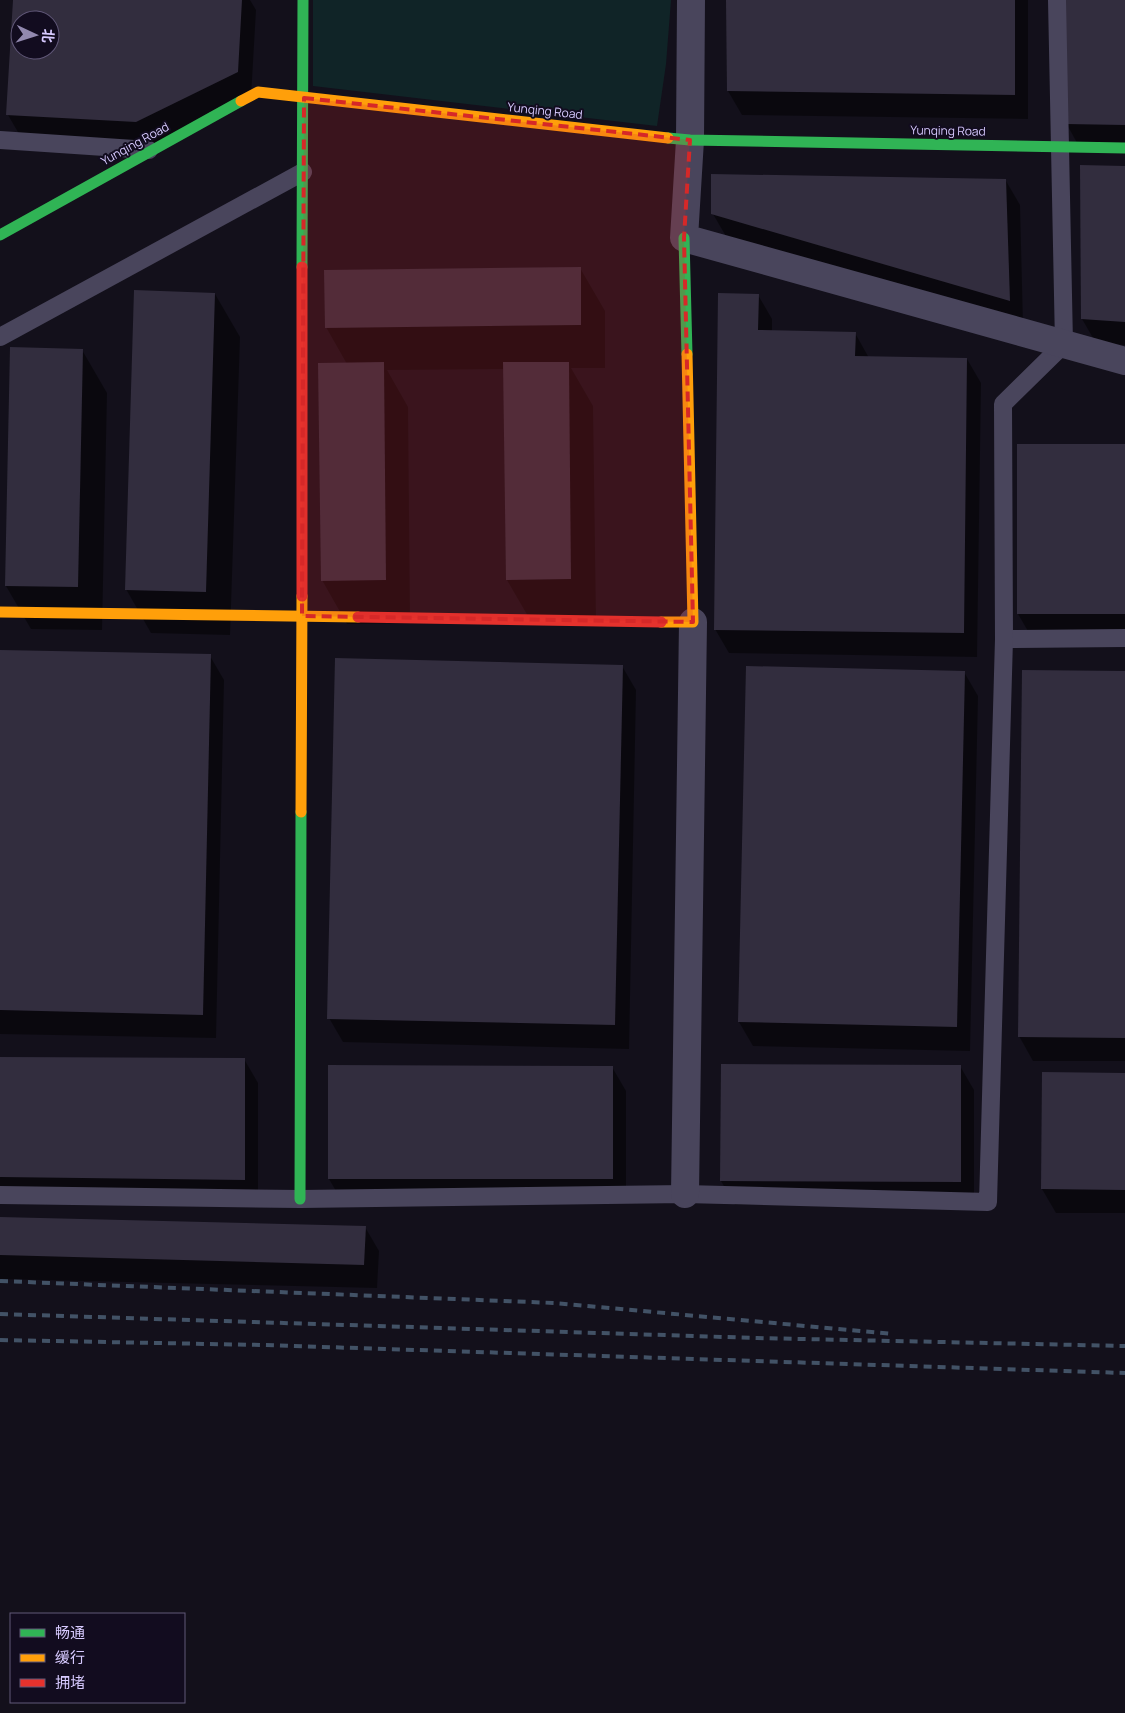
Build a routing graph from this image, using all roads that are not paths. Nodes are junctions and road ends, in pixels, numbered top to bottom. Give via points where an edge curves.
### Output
1 (303, 0) edge
2 (691, 0) edge
3 (1057, 0) edge
4 (304, 98) junction
5 (0, 140) edge
6 (690, 140) junction
7 (1060, 147) junction
8 (1125, 148) edge
9 (152, 151) junction
10 (303, 172) junction
11 (0, 235) edge
12 (684, 238) junction
13 (0, 337) edge
14 (1064, 344) junction
15 (1125, 361) edge
16 (0, 612) edge
17 (302, 616) junction
18 (693, 622) junction
19 (1004, 638) junction
20 (1125, 638) edge
21 (0, 1194) edge
22 (685, 1194) junction
23 (300, 1200) junction

1 - 4 street
2 - 6 street
3 - 7 lane
4 - 6 street, Yunqing Road
4 - 9 street, Yunqing Road via 258,92
4 - 10 street
5 - 9 lane
6 - 7 street, Yunqing Road
6 - 12 street
7 - 8 street, Yunqing Road
7 - 14 lane
9 - 11 street, Yunqing Road
10 - 13 lane
10 - 17 street
12 - 14 street
12 - 18 street
14 - 15 street
14 - 19 lane via 1002,404
16 - 17 street
17 - 18 street
17 - 23 street
18 - 22 street
19 - 20 lane
19 - 22 lane via 988,1202
21 - 23 lane
22 - 23 lane

